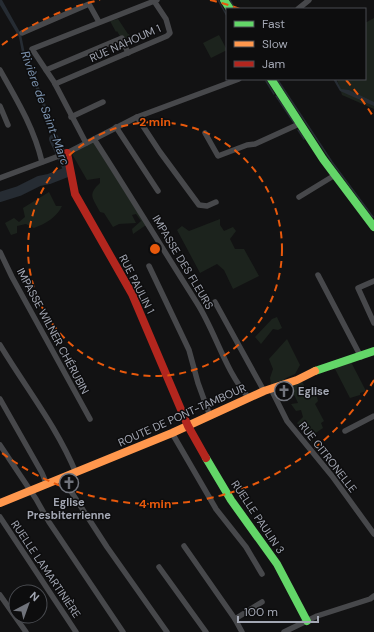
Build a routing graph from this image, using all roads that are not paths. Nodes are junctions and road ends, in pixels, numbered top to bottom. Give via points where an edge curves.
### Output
1 (309, 0) edge
2 (155, 1) edge
3 (299, 8) edge
4 (99, 22) junction
5 (22, 33) dead end
6 (128, 53) junction
7 (0, 70) edge
8 (46, 70) junction
9 (236, 80) edge
10 (272, 80) edge
11 (54, 84) junction
12 (103, 102) dead end
13 (0, 106) edge
14 (71, 117) junction
15 (137, 117) junction
16 (299, 124) junction
17 (8, 125) dead end
18 (116, 127) junction
19 (205, 133) dead end
20 (94, 139) junction
21 (86, 143) junction
22 (64, 154) junction
23 (42, 162) junction
24 (335, 175) junction
25 (0, 178) edge
26 (158, 191) dead end
27 (299, 197) dead end
28 (216, 202) dead end
29 (373, 223) edge
30 (0, 252) edge
31 (150, 266) dead end
32 (318, 275) dead end
33 (374, 281) edge
34 (215, 302) dead end
35 (374, 323) edge
36 (0, 345) edge
37 (374, 351) edge
38 (361, 357) junction
39 (267, 390) junction
40 (249, 398) junction
41 (0, 399) edge
42 (210, 416) junction
43 (374, 416) edge
44 (90, 419) dead end
45 (188, 426) junction
46 (345, 431) dead end
47 (172, 433) junction
48 (0, 445) edge
49 (76, 473) junction
50 (63, 479) junction
51 (47, 485) junction
52 (31, 491) junction
53 (0, 503) edge
54 (0, 517) edge
55 (374, 534) edge
56 (184, 546) dead end
57 (159, 567) dead end
58 (262, 574) dead end
59 (0, 595) edge
60 (374, 596) edge
61 (262, 602) dead end
62 (235, 619) junction
63 (307, 621) junction
64 (26, 632) edge
65 (76, 632) edge
66 (123, 632) edge
67 (167, 632) edge
68 (206, 632) edge
69 (242, 632) edge
70 (284, 632) edge

1 - 3 street
2 - 4 street
2 - 6 street, RUE NAHOUM 1 via 166,19 170,33
4 - 5 street via 89,4
4 - 8 street via 32,49
6 - 8 street via 122,38
6 - 11 street, RUE NAHOUM 1
7 - 23 street via 32,128
8 - 11 street
9 - 15 street
10 - 16 street
11 - 14 street
12 - 14 street
13 - 17 street
14 - 21 street
15 - 18 street
15 - 28 street via 198,204 206,206
16 - 19 street via 255,144 218,156
16 - 24 street
18 - 20 street
18 - 26 street
20 - 21 street
20 - 40 street, IMPASSE DES FLEURS via 162,244 210,327 239,385
21 - 22 street
22 - 23 street
22 - 45 street, RUE PAULIN 1 via 72,164 71,179 75,194 132,294
23 - 25 street
24 - 27 street
24 - 29 street
30 - 44 street, IMPASSE WILNER CHÉRUBIN
31 - 42 street via 188,350
32 - 38 street
33 - 35 street via 358,288
34 - 39 street, RUE CITRONELLE
36 - 49 street via 47,416
37 - 38 street, ROUTE DE PONT-TAMBOUR
38 - 39 street, ROUTE DE PONT-TAMBOUR via 311,372 297,380
39 - 40 street, ROUTE DE PONT-TAMBOUR
39 - 55 street, RUE CITRONELLE via 287,421 332,476
40 - 42 street, ROUTE DE PONT-TAMBOUR
41 - 51 street
42 - 45 street, ROUTE DE PONT-TAMBOUR
43 - 46 street
45 - 47 street, ROUTE DE PONT-TAMBOUR
45 - 63 street, RUELLE PAULIN 3 via 231,500 277,564
47 - 49 street, ROUTE DE PONT-TAMBOUR
47 - 58 street via 216,509
48 - 52 street
49 - 50 street, ROUTE DE PONT-TAMBOUR
50 - 51 street, ROUTE DE PONT-TAMBOUR
50 - 67 street
51 - 52 street, ROUTE DE PONT-TAMBOUR
52 - 53 street, ROUTE DE PONT-TAMBOUR
52 - 66 street
54 - 65 street, RUELLE LAMARTINIÈRE
56 - 62 street
57 - 68 street
59 - 64 street
60 - 63 street
61 - 62 street
62 - 69 street
63 - 70 street

